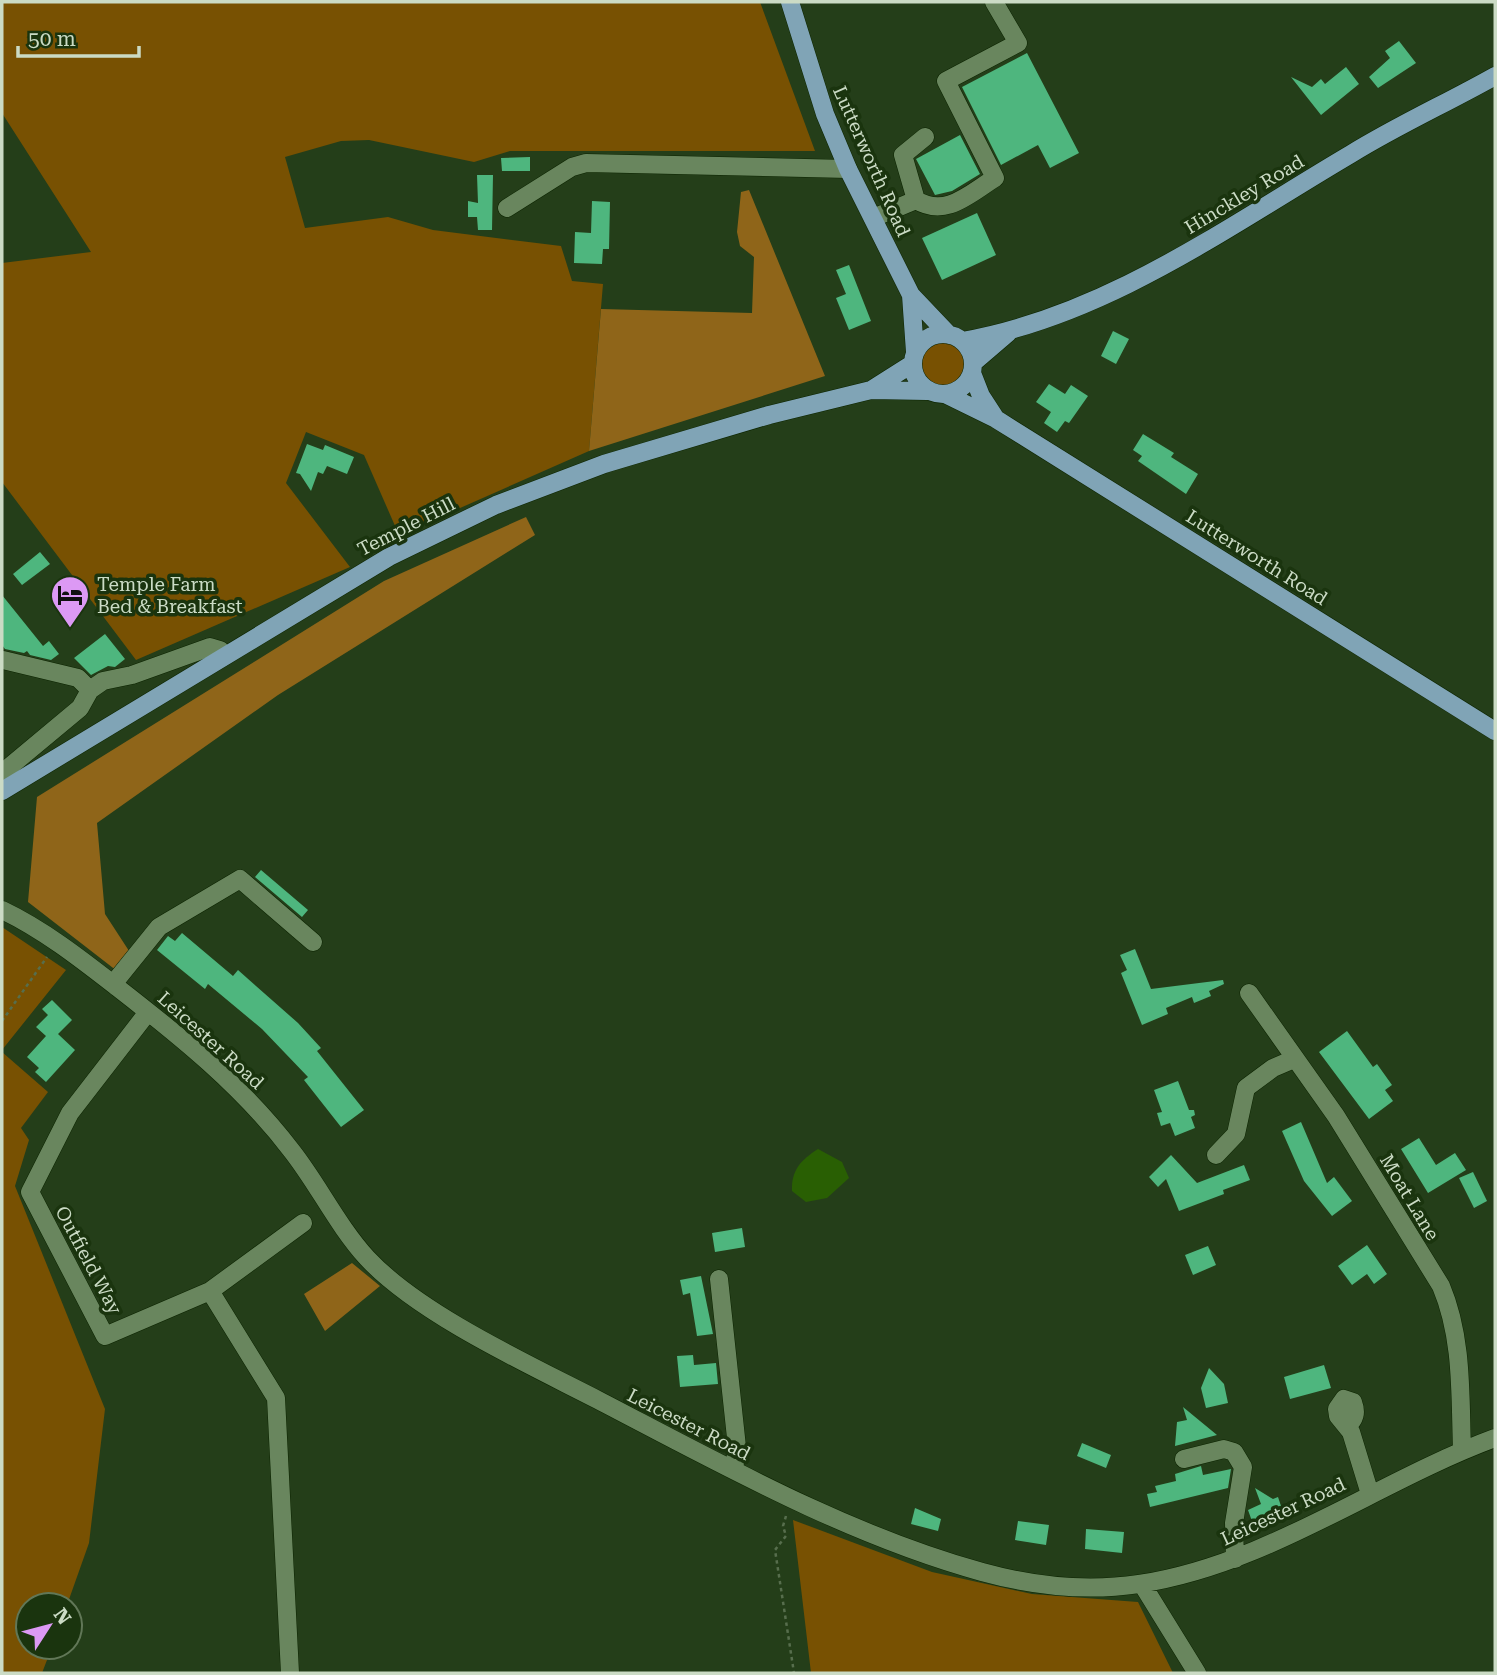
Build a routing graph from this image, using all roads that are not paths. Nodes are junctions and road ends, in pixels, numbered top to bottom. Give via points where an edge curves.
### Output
1 (790, 2) edge
2 (994, 2) edge
3 (1495, 76) edge
4 (925, 137) dead end
5 (848, 169) junction
6 (916, 201) junction
7 (507, 208) dead end
8 (873, 219) junction
9 (911, 296) junction
10 (1008, 333) junction
11 (955, 338) junction
12 (914, 358) junction
13 (973, 368) junction
14 (871, 390) junction
15 (927, 391) junction
16 (947, 395) junction
17 (996, 419) junction
18 (223, 657) junction
19 (3, 660) edge
20 (90, 690) junction
21 (1495, 731) edge
22 (2, 773) edge
23 (2, 791) edge
24 (2, 910) edge
25 (313, 942) dead end
26 (113, 984) junction
27 (1249, 993) dead end
28 (148, 1012) junction
29 (1294, 1059) junction
30 (1216, 1155) dead end
31 (303, 1223) dead end
32 (719, 1279) dead end
33 (210, 1291) junction
34 (1347, 1427) dead end
35 (1495, 1438) edge
36 (1462, 1450) junction
37 (1184, 1459) dead end
38 (734, 1470) junction
39 (1370, 1494) junction
40 (1235, 1559) junction
41 (1142, 1584) junction
42 (290, 1673) edge
43 (1197, 1673) edge

1 - 5 main road, Lutterworth Road via 825,114
2 - 6 street via 1018,43 946,81 995,178 945,208 930,209
3 - 10 main road, Hinckley Road via 1373,141 1142,277 1097,300
4 - 6 street via 903,155
5 - 7 street via 586,163
5 - 8 main road, Lutterworth Road
6 - 8 street
8 - 9 main road, Lutterworth Road
9 - 11 main road, Lutterworth Road
9 - 12 main road, Lutterworth Road
10 - 11 main road, Hinckley Road
10 - 13 main road, Hinckley Road
11 - 12 main road via 925,339
11 - 13 main road
12 - 14 main road, Temple Hill
12 - 15 main road via 916,379
13 - 16 main road via 963,387
13 - 17 main road, Lutterworth Road via 981,396
14 - 15 main road, Temple Hill
14 - 18 main road, Temple Hill via 604,464 496,505 389,557
15 - 16 main road
16 - 17 main road, Lutterworth Road
17 - 21 main road, Lutterworth Road
18 - 20 street via 220,650 210,647 132,676 103,681
18 - 23 main road, Temple Hill
19 - 20 street via 78,678
20 - 22 street via 80,708
24 - 26 street, Leicester Road
25 - 26 street via 240,879 159,927
26 - 28 street, Leicester Road
27 - 29 street, Moat Lane
28 - 33 street, Outfield Way via 70,1113 30,1192 105,1336
28 - 38 street, Leicester Road via 238,1087 292,1151 368,1259 423,1304 533,1367
29 - 30 street via 1246,1088 1236,1134
29 - 36 street, Moat Lane via 1336,1116 1441,1286 1459,1360
31 - 33 street, Outfield Way
32 - 38 street via 737,1447
33 - 42 street via 276,1398
34 - 39 street
35 - 36 street, Leicester Road
36 - 39 street, Leicester Road
37 - 40 street via 1224,1449 1244,1467 1234,1523
38 - 41 street, Leicester Road via 793,1500 983,1572 1045,1586
39 - 40 street, Leicester Road
40 - 41 street, Leicester Road
41 - 43 street

